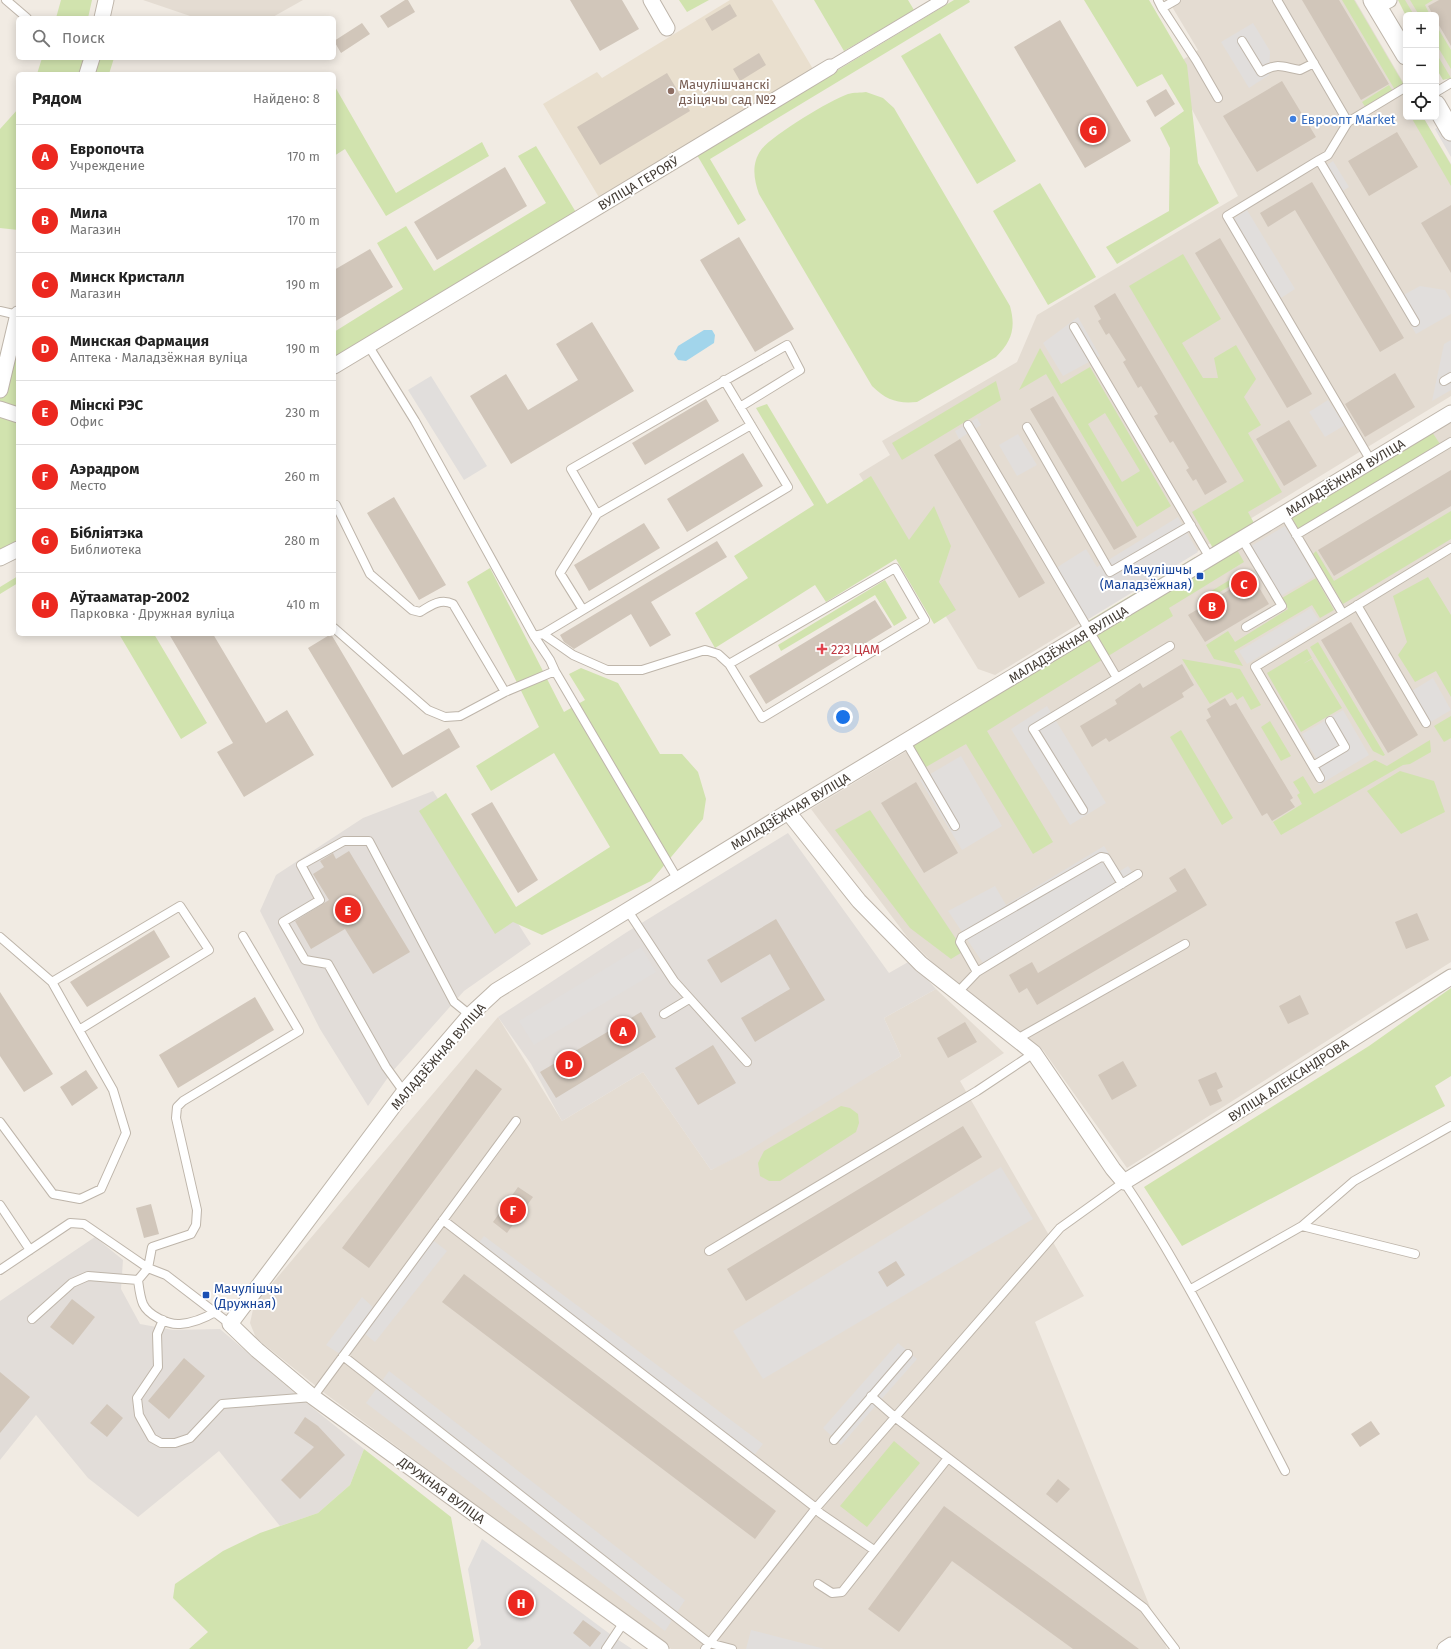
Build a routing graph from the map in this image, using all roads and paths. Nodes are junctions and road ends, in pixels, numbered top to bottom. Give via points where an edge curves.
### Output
1 (6, 0) edge
2 (106, 0) edge
3 (651, 0) edge
4 (942, 0) edge
5 (1158, 0) edge
6 (1176, 0) edge
7 (1277, 0) edge
8 (1380, 2) edge
9 (1162, 8) junction
10 (25, 16) edge
11 (102, 16) edge
12 (667, 28) dead end
13 (1242, 41) dead end
14 (1403, 49) edge
15 (1314, 63) junction
16 (830, 67) joint
17 (1451, 83) edge
18 (1403, 89) edge
19 (1439, 90) edge
20 (1218, 98) dead end
21 (1439, 110) edge
22 (1348, 122) junction
23 (1451, 131) edge
24 (1319, 160) junction
25 (0, 311) edge
26 (16, 314) edge
27 (16, 322) edge
28 (1415, 322) dead end
29 (1074, 327) dead end
30 (368, 345) junction
31 (336, 365) edge
32 (724, 380) junction
33 (0, 390) edge
34 (740, 407) junction
35 (0, 409) edge
36 (1451, 413) edge
37 (16, 414) edge
38 (751, 425) junction
39 (968, 425) dead end
40 (1026, 427) dead end
41 (1451, 442) edge
42 (1371, 461) junction
43 (336, 505) dead end
44 (597, 514) junction
45 (1284, 514) junction
46 (1191, 525) junction
47 (1296, 535) junction
48 (1242, 539) junction
49 (1451, 548) edge
50 (16, 549) edge
51 (0, 558) edge
52 (1210, 558) junction
53 (1357, 605) junction
54 (582, 610) junction
55 (1343, 614) junction
56 (1246, 627) dead end
57 (336, 630) edge
58 (1090, 631) junction
59 (543, 634) junction
60 (534, 636) junction
61 (1170, 646) dead end
62 (729, 664) junction
63 (555, 671) junction
64 (1117, 678) junction
65 (505, 692) junction
66 (1330, 721) dead end
67 (1426, 723) dead end
68 (906, 742) junction
69 (1313, 766) junction
70 (1320, 778) dead end
71 (1083, 810) dead end
72 (788, 812) junction
73 (955, 826) dead end
74 (1138, 874) dead end
75 (678, 880) junction
76 (1122, 884) junction
77 (628, 911) junction
78 (0, 936) edge
79 (243, 936) dead end
80 (1185, 944) dead end
81 (977, 972) junction
82 (1451, 977) edge
83 (52, 982) junction
84 (958, 992) junction
85 (689, 999) junction
86 (664, 1014) dead end
87 (470, 1015) junction
88 (79, 1030) junction
89 (1017, 1039) junction
90 (1034, 1053) junction
91 (747, 1062) dead end
92 (404, 1092) junction
93 (516, 1121) dead end
94 (0, 1122) edge
95 (1451, 1126) edge
96 (1124, 1182) junction
97 (0, 1205) edge
98 (443, 1220) junction
99 (1302, 1226) junction
100 (30, 1250) junction
101 (709, 1251) dead end
102 (1415, 1254) dead end
103 (148, 1268) junction
104 (0, 1270) edge
105 (138, 1280) junction
106 (1191, 1290) junction
107 (215, 1312) junction
108 (32, 1319) dead end
109 (163, 1320) junction
110 (230, 1324) junction
111 (908, 1354) dead end
112 (343, 1356) junction
113 (871, 1396) junction
114 (313, 1397) junction
115 (896, 1418) junction
116 (834, 1440) dead end
117 (948, 1458) junction
118 (1285, 1471) dead end
119 (816, 1508) junction
120 (874, 1550) junction
121 (818, 1584) dead end
122 (624, 1622) junction
123 (1451, 1645) edge
124 (707, 1646) edge
125 (606, 1649) edge
126 (661, 1649) edge
127 (732, 1649) edge
128 (1175, 1649) edge
129 (1445, 1649) edge

1 - 10 lane
2 - 11 street
3 - 12 street
4 - 16 street, ВУЛІЦА ГЕРОЯЎ
5 - 9 lane
6 - 9 lane
7 - 15 lane
8 - 14 street
9 - 20 lane
13 - 15 lane via 1261,72 1281,65 1300,70
15 - 22 lane
16 - 30 street, ВУЛІЦА ГЕРОЯЎ
17 - 19 lane
18 - 22 lane
21 - 23 street
22 - 24 lane via 1328,155
24 - 28 lane
24 - 42 lane via 1227,216
25 - 26 lane
27 - 33 street
29 - 46 lane
30 - 31 street, ВУЛІЦА ГЕРОЯЎ
30 - 60 lane via 415,421
32 - 34 lane
32 - 34 lane via 787,345 800,370
32 - 44 lane via 571,469
34 - 38 lane
35 - 37 street
36 - 42 street, МАЛАДЗЁЖНАЯ ВУЛІЦА
38 - 44 lane
38 - 54 lane via 788,487
39 - 58 lane
40 - 46 lane via 1110,572
41 - 47 lane
42 - 45 street, МАЛАДЗЁЖНАЯ ВУЛІЦА
43 - 65 lane via 370,574 412,610 420,612 441,601 453,604
44 - 54 lane via 560,573
45 - 47 lane
45 - 48 street, МАЛАДЗЁЖНАЯ ВУЛІЦА
46 - 52 lane
47 - 55 lane
48 - 52 street, МАЛАДЗЁЖНАЯ ВУЛІЦА
48 - 56 lane via 1282,606
49 - 53 lane
50 - 51 street
52 - 58 street, МАЛАДЗЁЖНАЯ ВУЛІЦА
53 - 55 lane
53 - 67 lane
54 - 59 lane
55 - 69 lane via 1255,667
57 - 65 lane via 428,710 445,717 460,716
58 - 64 lane
58 - 68 street, МАЛАДЗЁЖНАЯ ВУЛІЦА
59 - 60 lane
59 - 62 lane via 573,656 607,670 642,670 705,650 718,654
60 - 63 lane
61 - 64 lane
62 - 62 lane via 762,718 925,620 895,568
63 - 65 lane
63 - 75 lane
64 - 71 lane via 1033,728
66 - 69 lane via 1345,747
68 - 72 street, МАЛАДЗЁЖНАЯ ВУЛІЦА
68 - 73 lane
69 - 70 lane
72 - 75 street, МАЛАДЗЁЖНАЯ ВУЛІЦА
72 - 84 street via 859,901 921,964
74 - 76 lane
75 - 77 street, МАЛАДЗЁЖНАЯ ВУЛІЦА
76 - 81 lane
76 - 81 lane via 1106,858 1101,857 962,938 960,942
77 - 85 lane via 674,981
77 - 87 street, МАЛАДЗЁЖНАЯ ВУЛІЦА via 496,992
78 - 83 lane
79 - 103 lane via 299,1031 177,1107 176,1118 197,1210 196,1225 191,1234 152,1247
80 - 89 lane
81 - 84 lane
82 - 96 street, ВУЛІЦА АЛЕКСАНДРОВА via 1358,1034 1254,1103
83 - 88 lane
83 - 88 lane via 180,906 209,950
84 - 89 street
85 - 86 lane
85 - 91 lane
87 - 92 street, МАЛАДЗЁЖНАЯ ВУЛІЦА
87 - 92 lane via 454,1002 369,841 344,841 301,865 320,900 283,922 305,960 328,964 386,1067
88 - 94 lane via 113,1090 126,1133 101,1188 80,1199 53,1194
89 - 90 street
90 - 96 street
90 - 101 lane via 977,1091
92 - 110 street, МАЛАДЗЁЖНАЯ ВУЛІЦА
93 - 98 lane
95 - 99 lane via 1354,1181
96 - 106 lane via 1159,1234
96 - 115 lane via 1060,1228
97 - 100 lane
98 - 112 lane
98 - 119 lane
99 - 102 lane
99 - 106 lane
100 - 103 lane via 70,1223 84,1224
100 - 104 lane
103 - 105 lane
103 - 107 lane via 166,1275
105 - 108 lane via 88,1276 72,1283
105 - 109 lane via 143,1304 152,1314
106 - 118 lane
107 - 109 lane via 179,1324
107 - 110 lane
109 - 114 lane via 157,1334 158,1367 137,1398 139,1414 152,1438 161,1443 175,1443 190,1438 222,1404
110 - 114 street, ДРУЖНАЯ ВУЛІЦА
111 - 113 lane
112 - 114 lane
112 - 124 lane
113 - 115 lane
113 - 116 lane
114 - 122 street, ДРУЖНАЯ ВУЛІЦА
115 - 117 lane
115 - 119 lane
117 - 120 lane
117 - 128 lane via 1144,1608
119 - 120 lane
119 - 124 lane
120 - 121 lane via 842,1592 832,1593
122 - 125 lane
122 - 126 street, ДРУЖНАЯ ВУЛІЦА
123 - 129 street
124 - 127 lane

